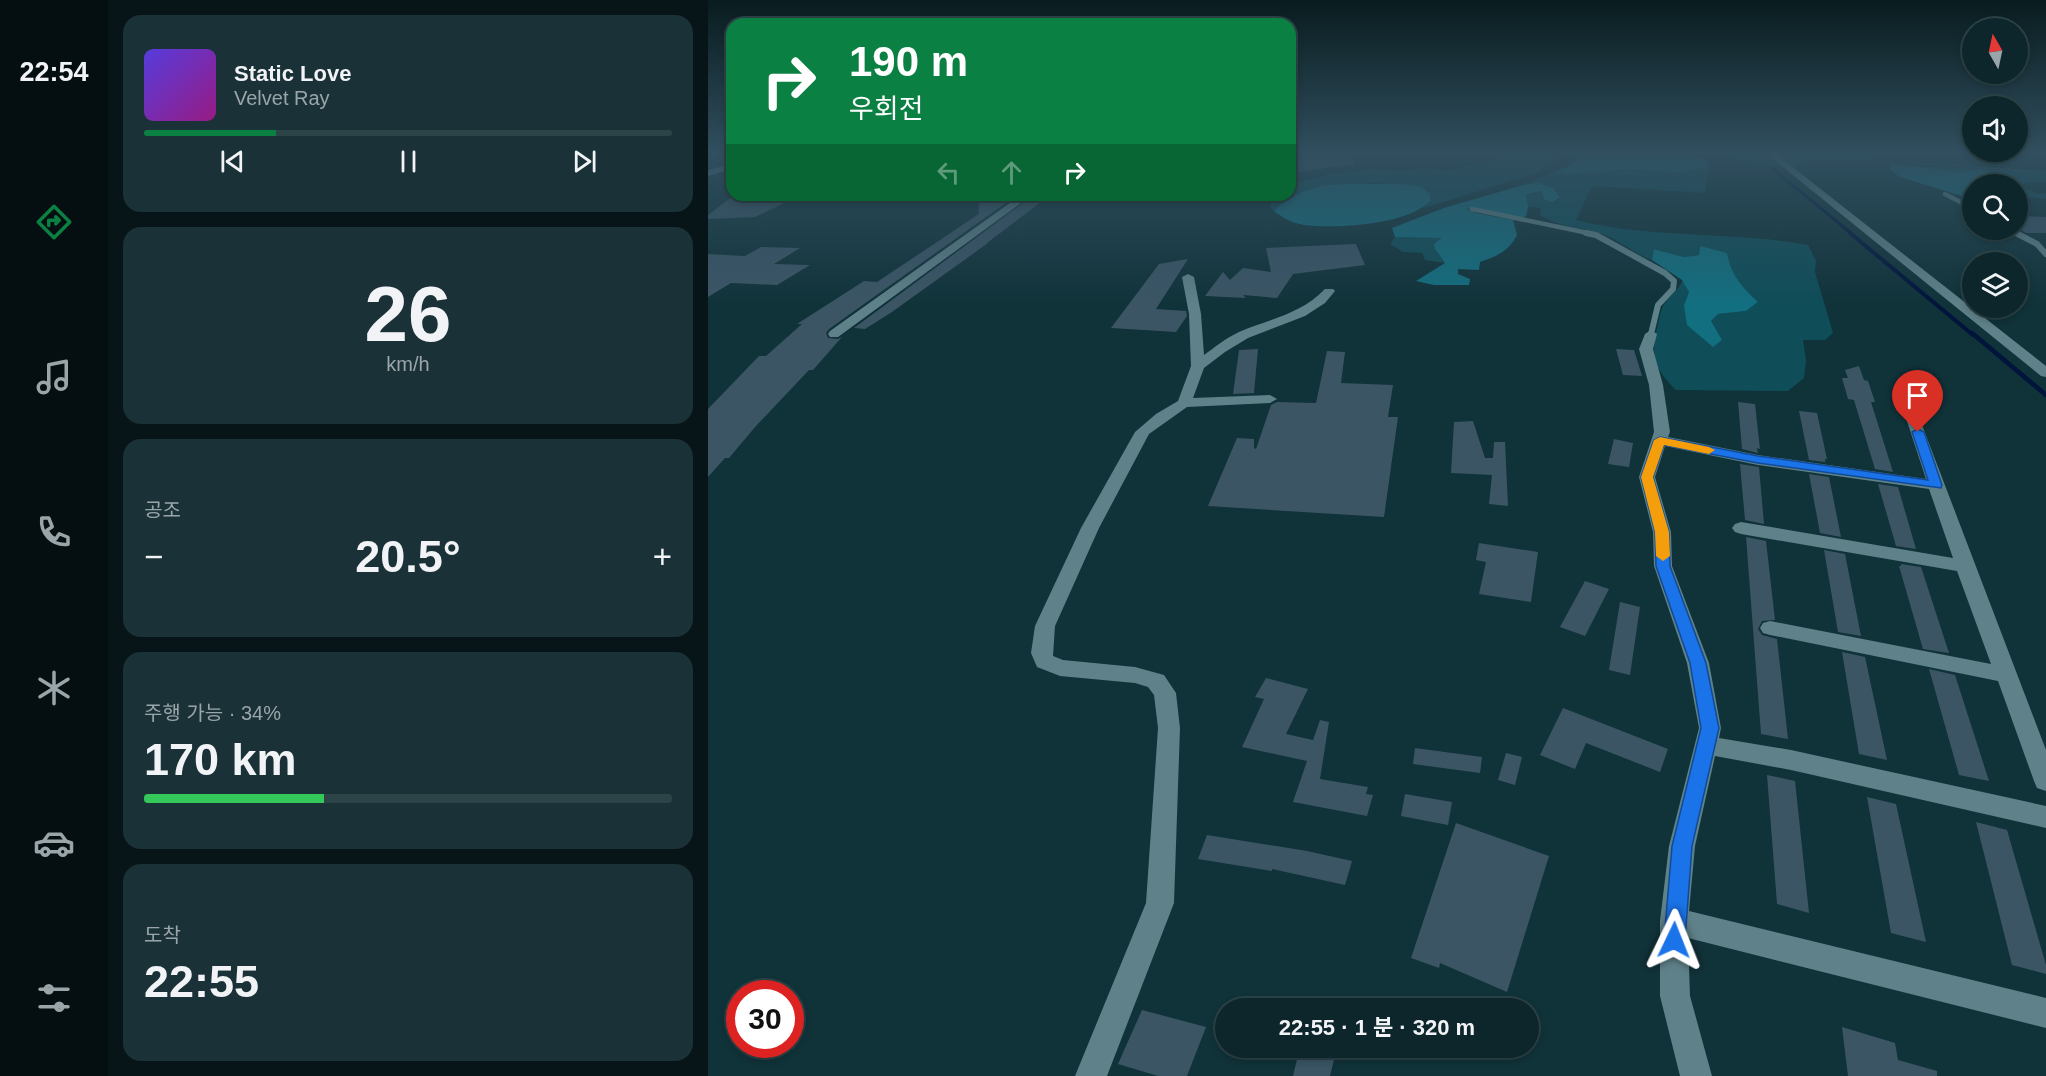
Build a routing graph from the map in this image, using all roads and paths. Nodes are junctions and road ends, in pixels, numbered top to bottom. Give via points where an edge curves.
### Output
1 (1014, 204) edge
2 (1834, 204) edge
3 (1472, 210) dead end
4 (2028, 239) edge
5 (2046, 254) edge
6 (1188, 277) dead end
7 (1329, 291) dead end
8 (834, 334) dead end
9 (1651, 334) joint
10 (1198, 366) junction
11 (2046, 373) edge
12 (1270, 399) dead end
13 (1184, 403) junction
14 (1912, 415) dead end
15 (1660, 440) junction
16 (1936, 485) junction
17 (1741, 528) dead end
18 (1965, 566) junction
19 (1770, 628) dead end
20 (2006, 675) junction
21 (1706, 745) junction
22 (2046, 781) edge
23 (2046, 817) edge
24 (1674, 921) junction
25 (2046, 1013) edge
26 (1090, 1076) edge
27 (1696, 1076) edge

1 - 8 street
2 - 11 street
3 - 9 lane via 1596,235 1665,273 1674,281 1673,289 1658,305
4 - 5 lane
6 - 10 street
7 - 10 street via 1307,311 1241,336
9 - 15 street via 1646,349 1656,385
10 - 13 street
12 - 13 street
13 - 26 street via 1143,432 1090,528 1045,626 1044,661 1060,668 1135,675 1156,681 1165,693 1169,728 1160,903
14 - 16 street
15 - 16 street via 1758,460
15 - 21 street via 1647,477 1662,532 1663,566 1698,663 1710,728
16 - 18 street
17 - 18 street
18 - 20 street
19 - 20 street
20 - 22 street
21 - 23 street
21 - 24 street via 1682,846
24 - 25 street
24 - 27 street via 1675,996

